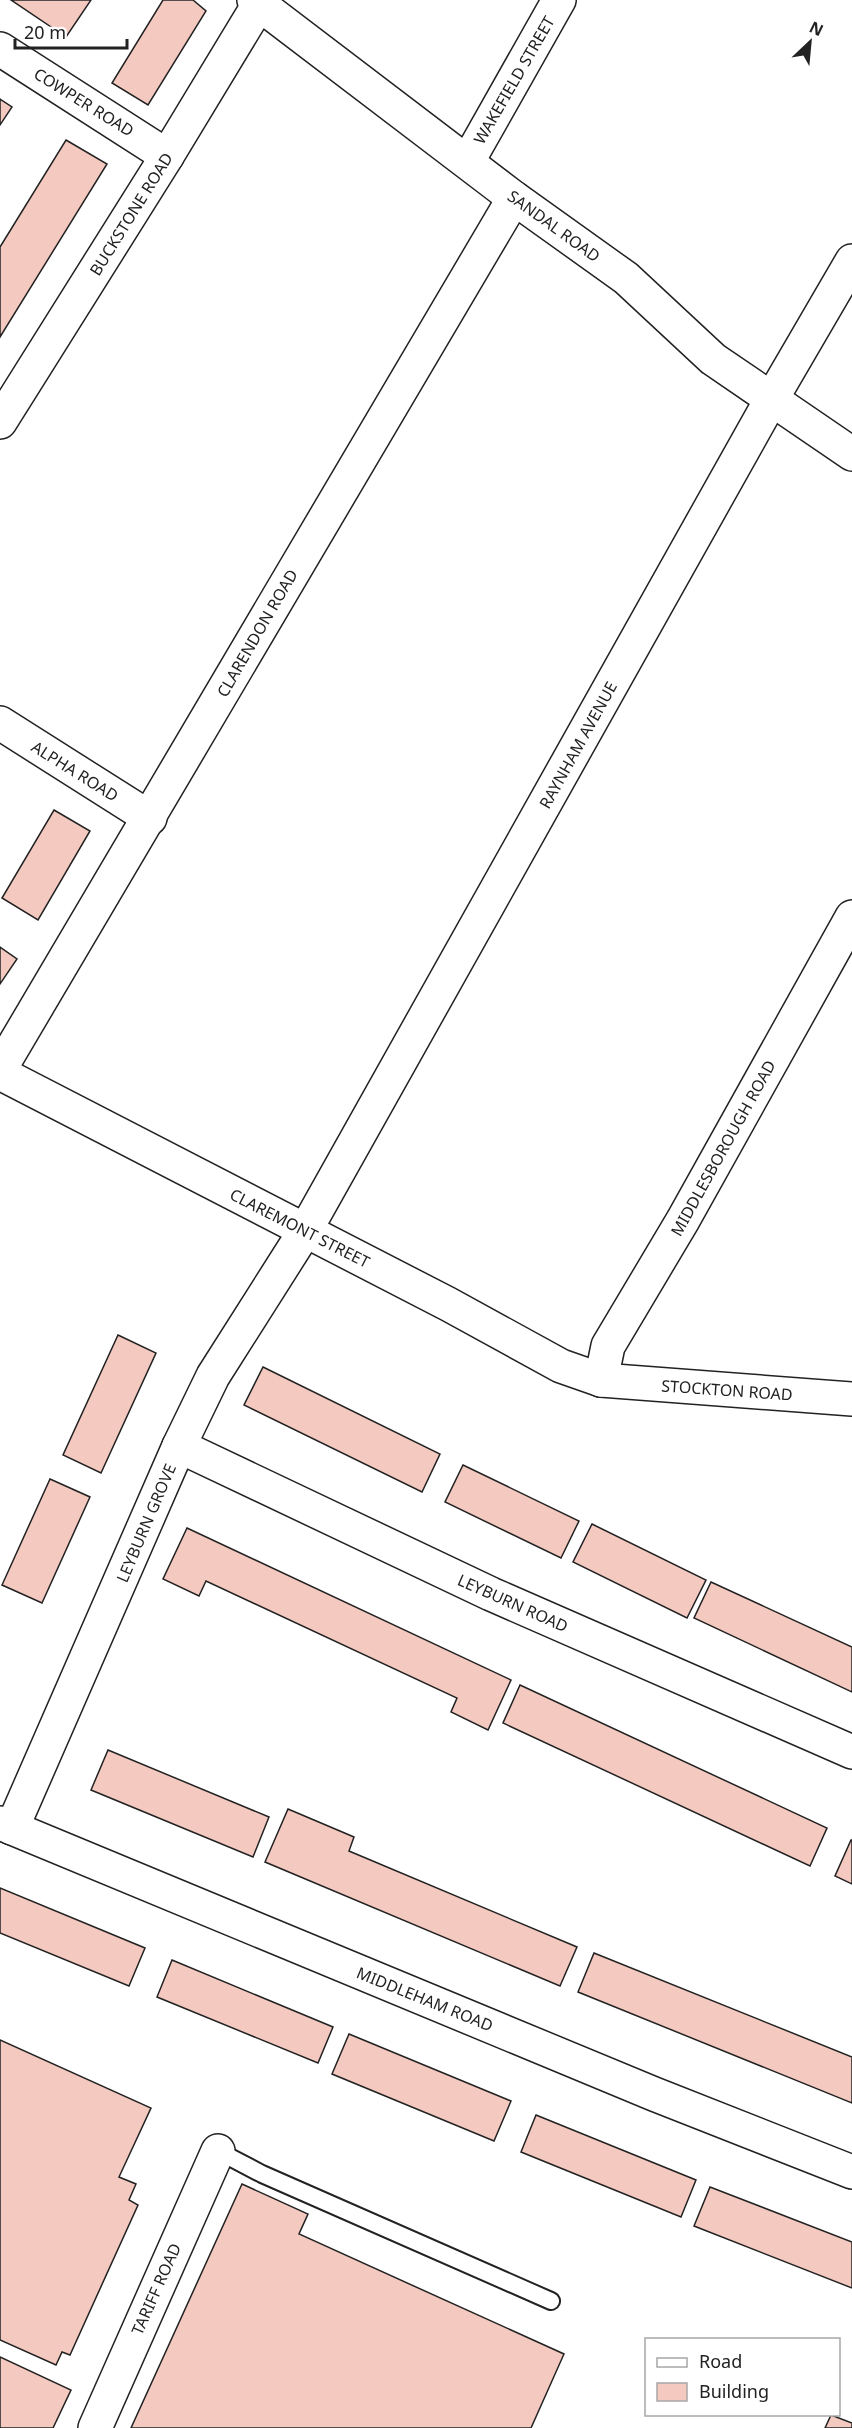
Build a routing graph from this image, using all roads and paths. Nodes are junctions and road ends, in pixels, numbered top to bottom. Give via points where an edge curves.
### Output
1 (559, 0) edge
2 (256, 2) edge
3 (0, 49) edge
4 (167, 156) junction
5 (468, 160) junction
6 (514, 198) junction
7 (852, 261) edge
8 (771, 400) junction
9 (0, 422) edge
10 (852, 454) edge
11 (0, 723) edge
12 (150, 818) junction
13 (852, 917) edge
14 (0, 1071) edge
15 (305, 1231) junction
16 (601, 1380) junction
17 (852, 1399) edge
18 (178, 1446) junction
19 (852, 1752) edge
20 (6, 1826) edge
21 (218, 2151) joint
22 (852, 2172) edge
23 (551, 2301) dead end
24 (95, 2428) edge

1 - 5 street, WAKEFIELD STREET
2 - 4 street, BUCKSTONE ROAD
2 - 5 street, SANDAL ROAD
3 - 4 street, COWPER ROAD
4 - 9 street, BUCKSTONE ROAD
5 - 6 street, SANDAL ROAD
6 - 8 street, SANDAL ROAD via 626,278 713,359
6 - 12 street, CLARENDON ROAD
7 - 8 street, RAYNHAM AVENUE
8 - 10 street, SANDAL ROAD
8 - 15 street, RAYNHAM AVENUE
11 - 12 street, ALPHA ROAD
12 - 14 street, CLARENDON ROAD
13 - 16 street, MIDDLESBOROUGH ROAD via 608,1346
14 - 15 street, CLAREMONT STREET
15 - 16 street, CLAREMONT STREET via 561,1366
15 - 18 street, LEYBURN GROVE via 213,1376
16 - 17 street, STOCKTON ROAD
18 - 19 street, LEYBURN ROAD via 491,1594
18 - 20 street, LEYBURN GROVE
20 - 22 street, MIDDLEHAM ROAD
21 - 23 lane
21 - 24 street, TARIFF ROAD

